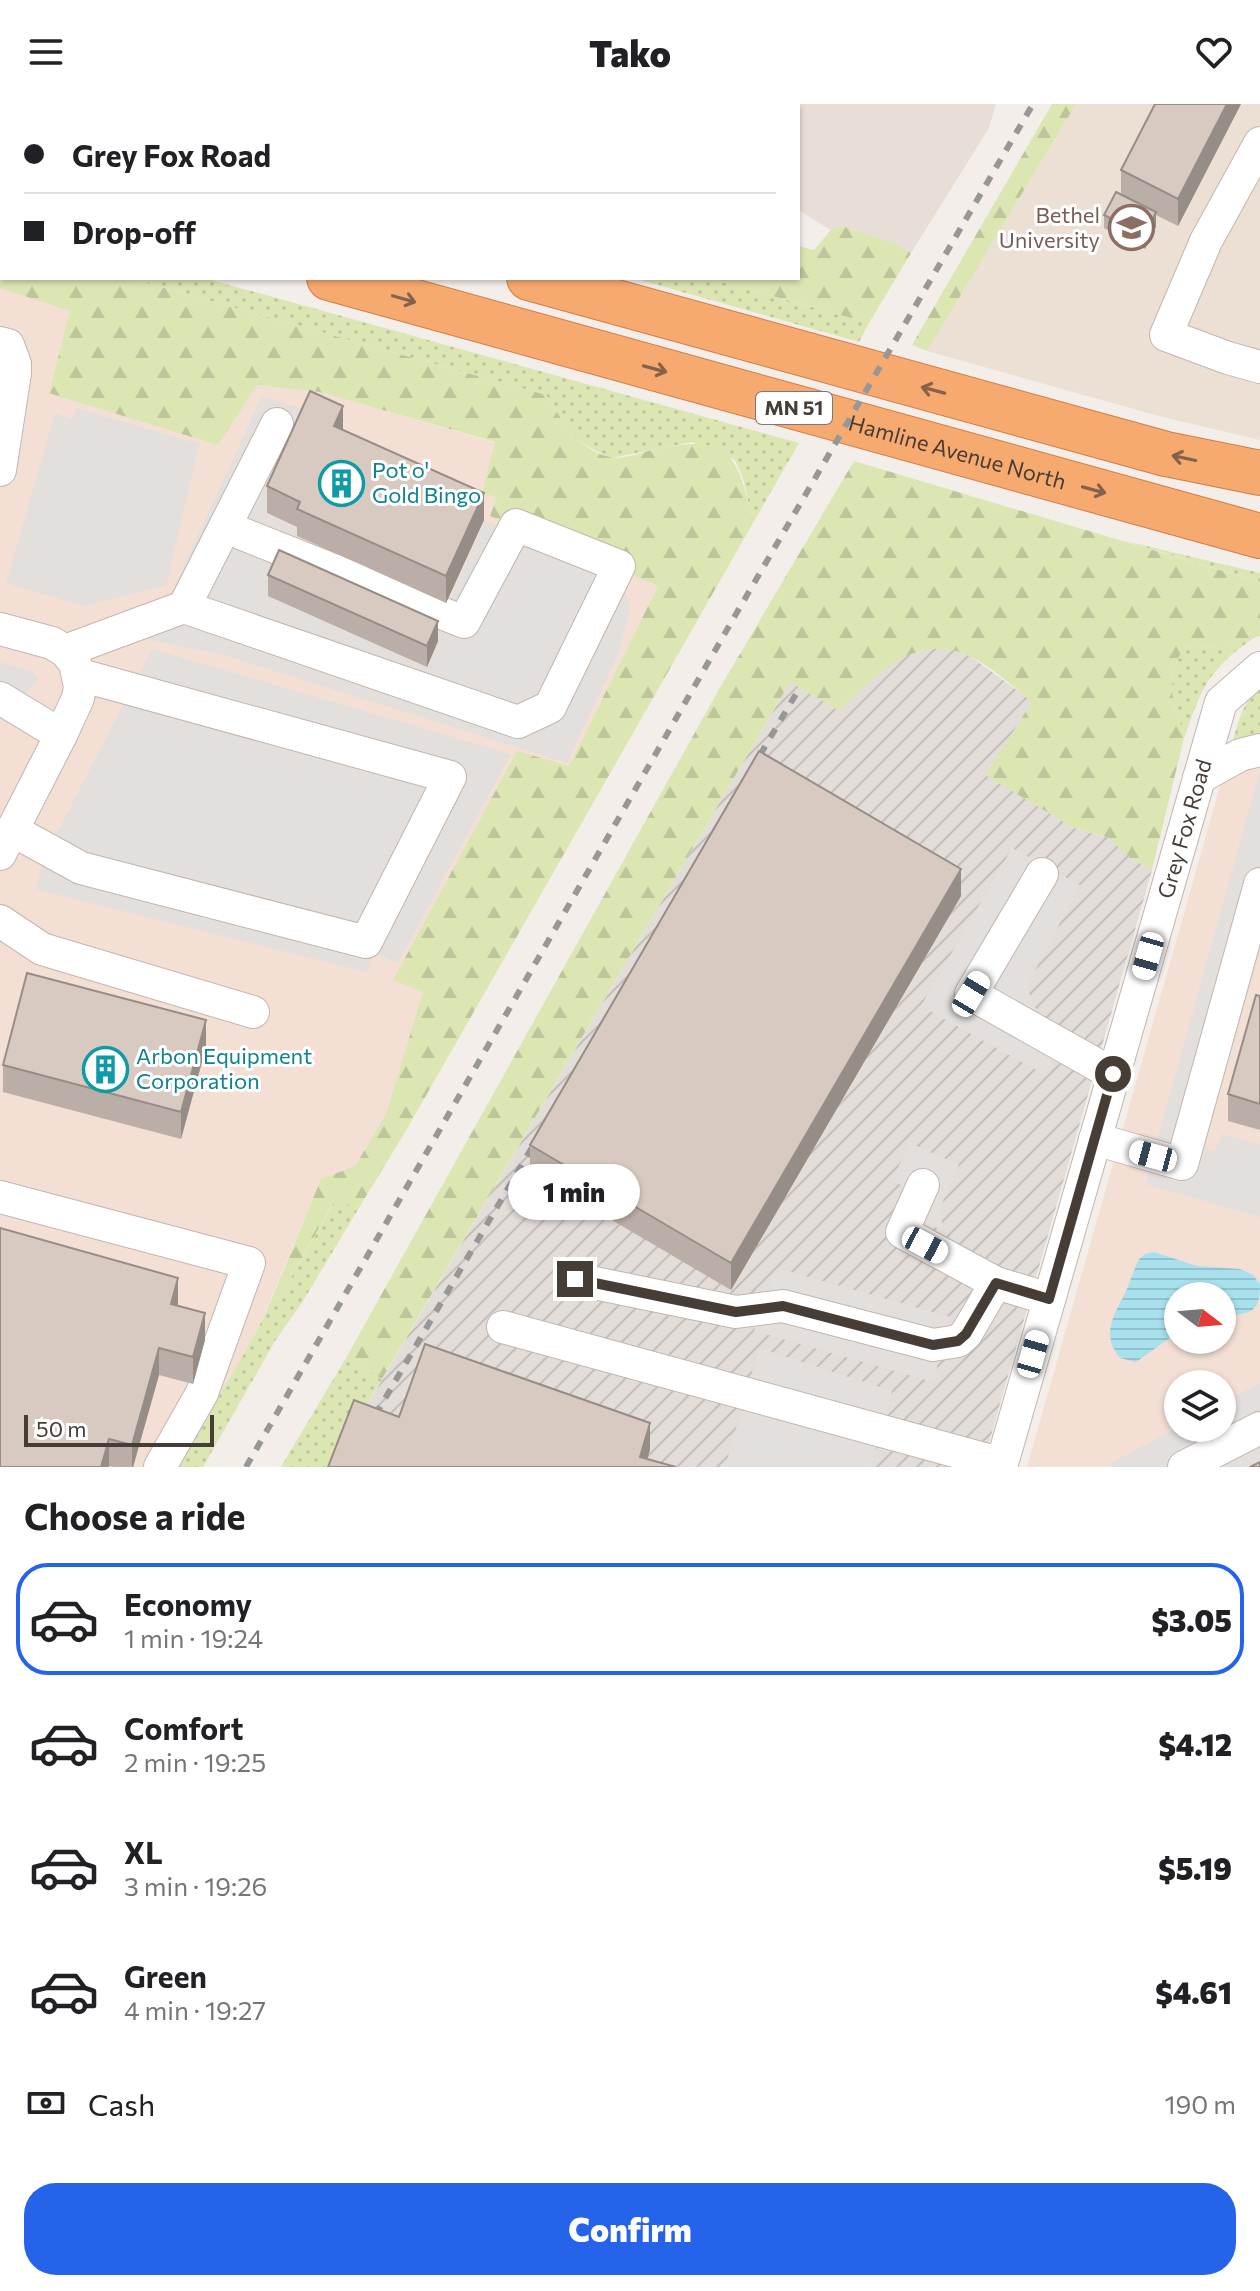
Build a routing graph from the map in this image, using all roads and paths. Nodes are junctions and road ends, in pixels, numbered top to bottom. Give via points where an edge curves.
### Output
1 (1260, 143) edge
2 (336, 280) edge
3 (536, 280) edge
4 (0, 343) edge
5 (1260, 367) edge
6 (277, 424) dead end
7 (0, 470) edge
8 (1260, 473) edge
9 (225, 527) junction
10 (1260, 536) edge
11 (184, 607) junction
12 (0, 629) edge
13 (72, 663) junction
14 (1260, 668) edge
15 (0, 698) edge
16 (61, 735) junction
17 (1260, 750) edge
18 (1199, 778) junction
19 (6, 842) edge
20 (1042, 874) dead end
21 (1260, 884) edge
22 (0, 921) edge
23 (253, 1012) dead end
24 (1113, 1074) junction
25 (1095, 1139) junction
26 (923, 1185) dead end
27 (0, 1197) edge
28 (575, 1279) dead end
29 (996, 1283) junction
30 (1049, 1299) junction
31 (503, 1327) dead end
32 (1260, 1428) edge
33 (1001, 1466) edge
34 (160, 1467) edge
35 (1184, 1467) edge

1 - 5 street via 1206,241 1166,335
2 -> 10 highway, Hamline Avenue North / MN 51
8 -> 3 highway, MN 51 via 1166,454
4 - 7 street via 8,345 15,364
6 - 9 street
9 - 11 street
9 - 11 street via 464,622 516,525 619,566 550,707 518,722
11 - 13 street
12 - 13 street via 52,643
13 - 16 street via 78,698
13 - 19 street via 450,777 366,942 81,868
14 - 18 street, Grey Fox Road via 1221,702
15 - 16 street
16 - 19 street
17 - 18 street
18 - 24 street, Grey Fox Road
20 - 24 street via 971,994
21 - 25 street via 1182,1164
22 - 23 street via 42,949
24 - 25 street, Grey Fox Road
25 - 30 street, Grey Fox Road
26 - 29 street via 902,1232
27 - 34 street via 249,1263 202,1393
28 - 29 street via 736,1312 783,1306 933,1345 958,1341 966,1334
29 - 30 street
30 - 33 street, Grey Fox Road
31 - 33 street
32 - 35 street

